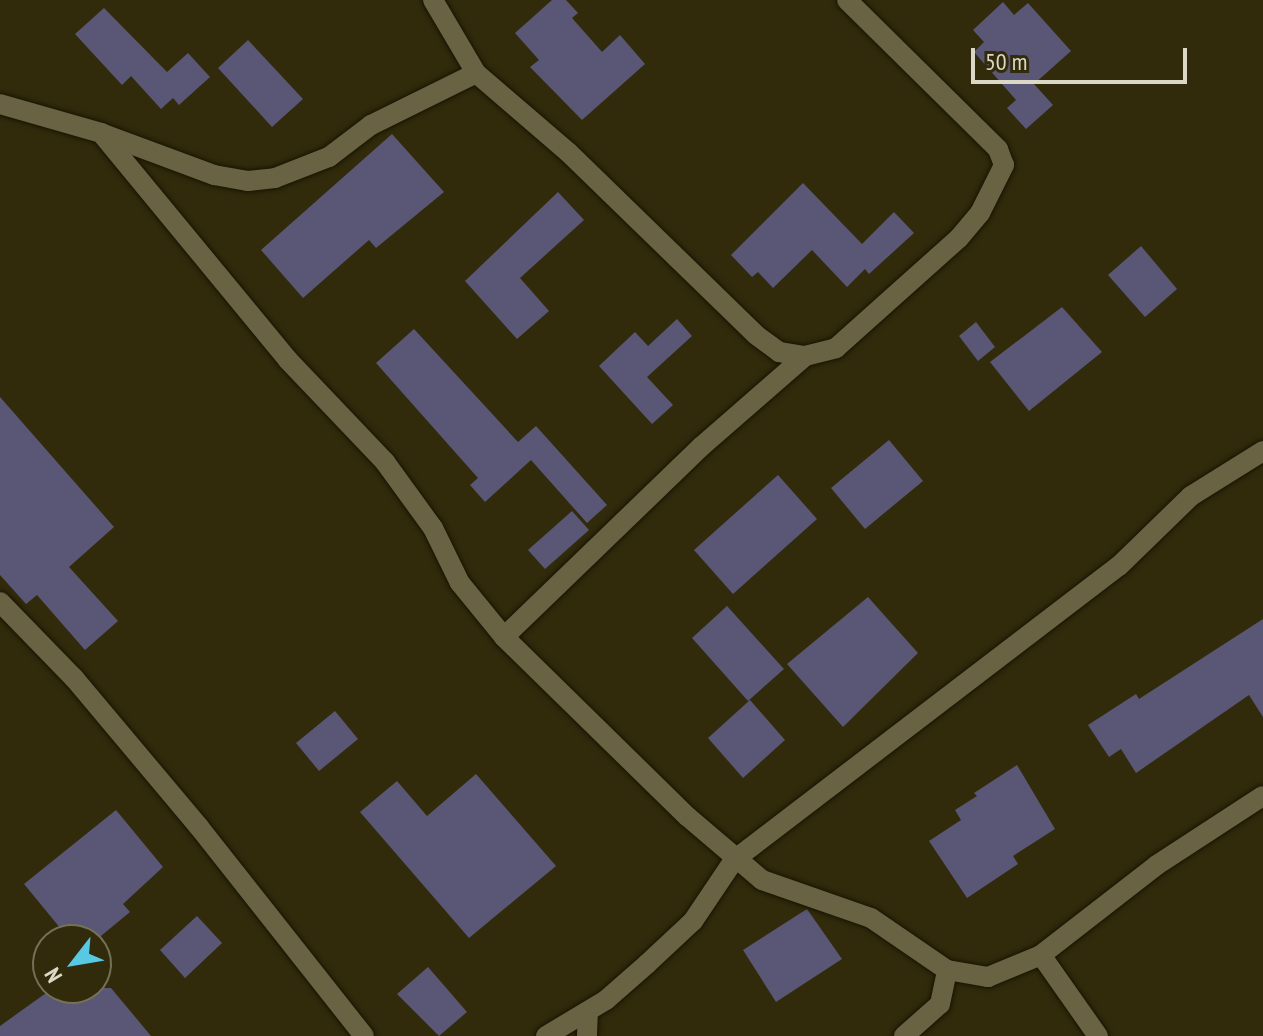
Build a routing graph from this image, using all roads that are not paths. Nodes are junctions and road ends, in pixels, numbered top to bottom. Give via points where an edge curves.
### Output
1 (433, 0) edge
2 (847, 0) edge
3 (476, 73) junction
4 (0, 104) edge
5 (101, 133) junction
6 (805, 356) junction
7 (1263, 451) edge
8 (0, 602) edge
9 (504, 637) junction
10 (1263, 796) edge
11 (734, 860) junction
12 (1041, 955) junction
13 (947, 970) junction
14 (588, 1012) junction
15 (364, 1036) edge
16 (546, 1036) edge
17 (587, 1036) edge
18 (904, 1036) edge
19 (1098, 1036) edge

1 - 3 street
2 - 6 street via 989,140 1004,165 980,213 959,238 836,348
3 - 5 street via 371,125 329,157 275,178 248,181 214,175
3 - 6 street via 568,152 756,335 779,352
4 - 5 street
5 - 9 street via 288,360 385,462 433,528 460,583
6 - 9 street via 702,446
7 - 11 street via 1191,496 1119,566
8 - 15 street via 74,678 180,804
9 - 11 street
10 - 12 street via 1157,865
11 - 13 street via 762,880 871,918
11 - 14 street via 693,921
12 - 13 street via 988,977
12 - 19 street
13 - 18 street via 940,1004
14 - 16 street
14 - 17 street

